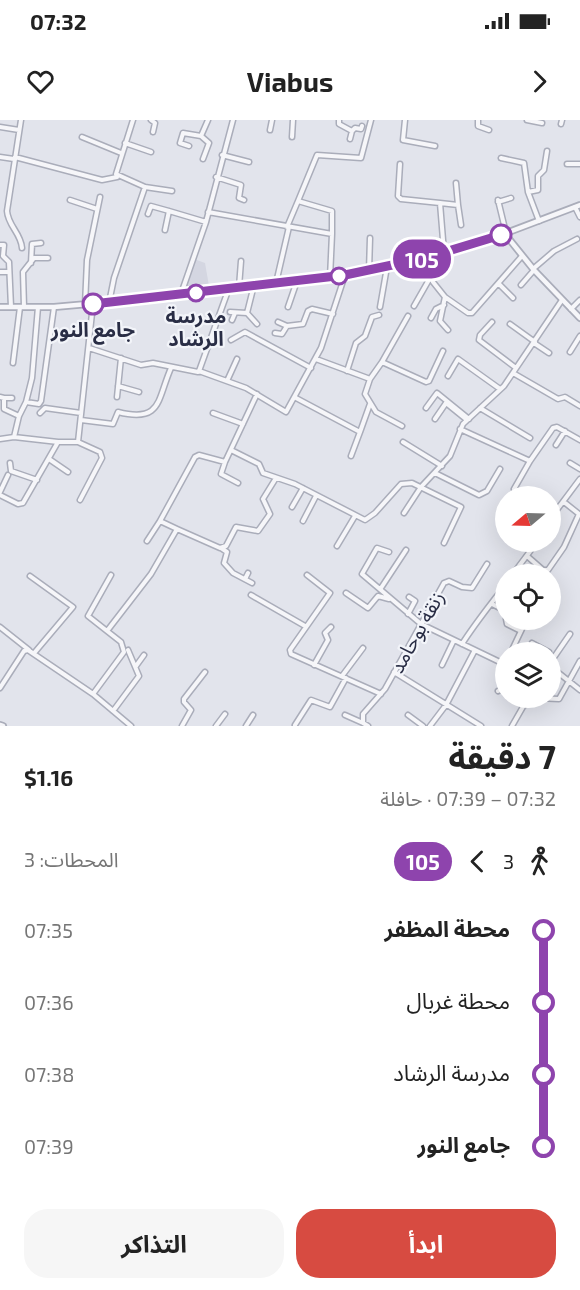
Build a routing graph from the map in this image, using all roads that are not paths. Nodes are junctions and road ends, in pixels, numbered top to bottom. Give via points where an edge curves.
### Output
1 (21, 120) edge
2 (133, 120) edge
3 (151, 120) edge
4 (208, 120) edge
5 (233, 120) edge
6 (272, 120) edge
7 (293, 120) edge
8 (339, 120) edge
9 (371, 120) edge
10 (405, 120) edge
11 (478, 120) edge
12 (527, 120) edge
13 (542, 123) dead end
14 (362, 126) dead end
15 (0, 127) edge
16 (489, 129) dead end
17 (19, 130) junction
18 (270, 130) dead end
19 (352, 131) junction
20 (153, 132) dead end
21 (201, 136) junction
22 (82, 137) dead end
23 (292, 137) dead end
24 (350, 139) dead end
25 (124, 143) junction
26 (189, 146) dead end
27 (435, 146) dead end
28 (547, 151) dead end
29 (151, 152) dead end
30 (121, 153) junction
31 (222, 155) junction
32 (0, 157) edge
33 (14, 158) junction
34 (501, 158) dead end
35 (203, 159) dead end
36 (249, 162) dead end
37 (400, 164) dead end
38 (567, 164) dead end
39 (580, 164) edge
40 (117, 177) junction
41 (216, 177) junction
42 (456, 183) dead end
43 (146, 187) junction
44 (172, 191) dead end
45 (528, 192) junction
46 (100, 197) dead end
47 (511, 198) dead end
48 (70, 200) dead end
49 (243, 200) dead end
50 (298, 201) junction
51 (440, 203) junction
52 (458, 205) junction
53 (577, 206) edge
54 (97, 209) junction
55 (169, 211) junction
56 (208, 212) junction
57 (148, 214) dead end
58 (580, 217) edge
59 (539, 221) junction
60 (206, 222) junction
61 (460, 225) dead end
62 (288, 227) junction
63 (165, 230) dead end
64 (332, 234) junction
65 (505, 234) junction
66 (370, 238) dead end
67 (577, 239) dead end
68 (41, 243) dead end
69 (0, 245) edge
70 (22, 248) dead end
71 (444, 253) junction
72 (522, 256) junction
73 (48, 258) dead end
74 (425, 258) junction
75 (241, 261) dead end
76 (31, 263) junction
77 (387, 267) junction
78 (534, 269) junction
79 (369, 271) junction
80 (0, 272) edge
81 (9, 272) junction
82 (345, 275) junction
83 (330, 278) junction
84 (431, 278) junction
85 (297, 281) junction
86 (276, 283) junction
87 (499, 284) junction
88 (254, 285) junction
89 (521, 285) dead end
90 (239, 287) junction
91 (229, 288) junction
92 (180, 295) junction
93 (446, 297) junction
94 (513, 298) dead end
95 (562, 300) junction
96 (580, 300) edge
97 (109, 303) junction
98 (85, 304) junction
99 (93, 304) junction
100 (444, 305) junction
101 (414, 306) dead end
102 (0, 307) edge
103 (10, 307) junction
104 (22, 307) junction
105 (38, 307) junction
106 (54, 307) junction
107 (288, 307) dead end
108 (380, 307) dead end
109 (571, 309) junction
110 (230, 312) dead end
111 (236, 312) junction
112 (247, 313) junction
113 (333, 314) junction
114 (379, 315) dead end
115 (408, 316) dead end
116 (431, 318) dead end
117 (580, 318) edge
118 (232, 320) dead end
119 (278, 322) dead end
120 (492, 322) dead end
121 (257, 324) dead end
122 (510, 324) dead end
123 (287, 326) junction
124 (448, 330) dead end
125 (275, 333) dead end
126 (580, 336) edge
127 (231, 340) dead end
128 (534, 343) junction
129 (89, 348) junction
130 (443, 351) dead end
131 (570, 352) dead end
132 (549, 353) dead end
133 (121, 358) junction
134 (237, 359) dead end
135 (316, 359) junction
136 (382, 362) junction
137 (13, 363) dead end
138 (171, 368) junction
139 (311, 368) junction
140 (516, 368) junction
141 (347, 371) junction
142 (199, 372) junction
143 (513, 374) junction
144 (448, 376) dead end
145 (370, 380) junction
146 (227, 381) junction
147 (118, 386) junction
148 (500, 389) junction
149 (139, 392) dead end
150 (257, 394) junction
151 (2, 397) edge
152 (117, 397) dead end
153 (12, 398) dead end
154 (296, 398) junction
155 (26, 402) junction
156 (370, 404) junction
157 (580, 406) edge
158 (36, 407) dead end
159 (426, 408) dead end
160 (480, 408) junction
161 (213, 412) dead end
162 (81, 413) junction
163 (19, 416) junction
164 (435, 419) dead end
165 (81, 420) junction
166 (467, 420) junction
167 (243, 424) junction
168 (402, 426) dead end
169 (460, 429) junction
170 (565, 431) junction
171 (360, 432) junction
172 (14, 437) junction
173 (0, 438) edge
174 (530, 438) dead end
175 (580, 440) edge
176 (58, 442) junction
177 (78, 442) junction
178 (403, 442) dead end
179 (556, 445) dead end
180 (231, 450) junction
181 (351, 456) dead end
182 (49, 459) junction
183 (530, 461) junction
184 (225, 462) junction
185 (10, 463) dead end
186 (570, 463) dead end
187 (442, 466) junction
188 (500, 469) dead end
189 (580, 469) edge
190 (68, 472) dead end
191 (435, 473) junction
192 (8, 475) dead end
193 (276, 478) junction
194 (580, 479) edge
195 (37, 480) junction
196 (238, 483) dead end
197 (516, 486) edge
198 (421, 487) junction
199 (303, 488) junction
200 (0, 494) edge
201 (316, 496) junction
202 (80, 500) dead end
203 (564, 501) junction
204 (561, 505) edge
205 (292, 507) dead end
206 (404, 513) dead end
207 (356, 516) junction
208 (160, 521) junction
209 (303, 521) dead end
210 (177, 529) junction
211 (147, 541) dead end
212 (444, 543) dead end
213 (337, 546) dead end
214 (220, 548) junction
215 (406, 550) dead end
216 (389, 552) dead end
217 (530, 552) edge
218 (527, 556) junction
219 (487, 564) dead end
220 (521, 564) edge
221 (248, 573) dead end
222 (111, 575) dead end
223 (307, 575) dead end
224 (30, 576) dead end
225 (245, 579) junction
226 (252, 583) dead end
227 (381, 588) junction
228 (345, 593) dead end
229 (251, 595) dead end
230 (409, 597) dead end
231 (495, 599) edge
232 (390, 600) junction
233 (492, 603) junction
234 (495, 605) edge
235 (408, 614) junction
236 (421, 624) junction
237 (305, 626) junction
238 (0, 627) edge
239 (332, 627) dead end
240 (107, 631) junction
241 (520, 631) edge
242 (570, 634) dead end
243 (454, 640) junction
244 (515, 642) edge
245 (561, 643) edge
246 (462, 644) junction
247 (363, 648) dead end
248 (128, 650) dead end
249 (475, 650) junction
250 (32, 651) junction
251 (144, 655) dead end
252 (495, 660) edge
253 (580, 661) edge
254 (314, 664) junction
255 (442, 665) dead end
256 (136, 666) junction
257 (206, 672) dead end
258 (394, 672) junction
259 (561, 674) edge
260 (344, 677) junction
261 (568, 680) junction
262 (0, 688) edge
263 (580, 690) edge
264 (93, 694) junction
265 (381, 694) junction
266 (561, 695) edge
267 (446, 705) junction
268 (522, 708) edge
269 (113, 711) junction
270 (225, 714) dead end
271 (253, 715) dead end
272 (345, 715) dead end
273 (408, 716) dead end
274 (359, 722) edge
275 (296, 725) edge
276 (131, 726) edge
277 (182, 726) edge
278 (216, 726) edge
279 (246, 726) edge
280 (368, 726) edge
281 (423, 726) edge
282 (430, 726) edge
283 (481, 726) edge
284 (512, 726) edge

1 - 17 street
2 - 25 street
3 - 20 street via 155,123
4 - 21 street
5 - 31 street
6 - 18 street
7 - 23 street
8 - 19 street via 339,124
9 - 50 street via 361,158 316,156
10 - 27 street via 403,140
11 - 16 street via 478,126
12 - 13 street
14 - 19 street
15 - 17 street
17 - 33 street
19 - 24 street
21 - 26 street via 183,133 180,143
21 - 35 street via 209,143
22 - 30 street
25 - 29 street
25 - 30 street
28 - 45 street via 544,170 538,176 539,188
30 - 40 street
31 - 36 street
31 - 41 street
32 - 33 street
33 - 40 street via 102,180
33 - 70 street via 7,215
34 - 45 street via 523,161
37 - 51 street via 401,199
38 - 39 street
40 - 43 street
41 - 49 street via 241,185 239,197
41 - 56 street
42 - 52 street
43 - 44 street
43 - 97 street
45 - 59 street
46 - 54 street
47 - 65 street via 498,201
48 - 54 street
50 - 62 street
50 - 64 street via 332,211
51 - 52 street
51 - 71 street
52 - 61 street
53 - 58 street
53 - 59 street
54 - 98 street via 87,260
55 - 57 street via 151,206
55 - 60 street
55 - 63 street
56 - 60 street
56 - 62 street
59 - 65 street
60 - 92 street
62 - 64 street
62 - 86 street
64 - 83 street
65 - 71 street
65 - 72 street
66 - 79 street
67 - 78 street via 554,251
68 - 76 street via 32,244
69 - 81 street via 4,245
71 - 74 street
72 - 78 street
72 - 87 street
73 - 76 street via 34,258
74 - 77 street
74 - 84 street
75 - 90 street
76 - 104 street via 23,272
77 - 79 street
77 - 108 street
78 - 89 street
78 - 95 street
79 - 82 street
80 - 81 street
81 - 103 street
82 - 83 street
82 - 113 street
83 - 85 street
84 - 93 street
84 - 101 street
85 - 86 street
85 - 107 street
86 - 88 street
87 - 93 street via 472,313
87 - 94 street
88 - 90 street
88 - 112 street
90 - 91 street
91 - 92 street
91 - 142 street
92 - 97 street
93 - 100 street
95 - 109 street
95 - 128 street
96 - 109 street
97 - 99 street
98 - 99 street
98 - 106 street
99 - 129 street
100 - 116 street
100 - 124 street via 440,321
102 - 103 street
103 - 104 street
104 - 105 street
104 - 137 street
105 - 106 street
105 - 155 street
106 - 155 street via 41,401
109 - 117 street
110 - 111 street
111 - 112 street
111 - 118 street
112 - 121 street
113 - 123 street via 312,309 303,324
113 - 135 street
114 - 141 street via 372,317 356,344
115 - 136 street
119 - 123 street
120 - 140 street via 479,340
122 - 128 street
123 - 125 street via 282,334
126 - 131 street
127 - 139 street via 245,332
128 - 132 street
128 - 140 street
129 - 133 street
129 - 162 street
130 - 136 street via 426,382
133 - 138 street
133 - 147 street
134 - 146 street
135 - 139 street
135 - 141 street
136 - 145 street
138 - 142 street
138 - 165 street via 160,392 161,400 146,415 118,412 113,424
139 - 154 street
140 - 143 street
141 - 145 street
142 - 146 street
143 - 148 street
143 - 157 street via 549,395 565,397
144 - 148 street via 458,358
145 - 156 street via 364,394
146 - 150 street
147 - 149 street
147 - 152 street
148 - 160 street
150 - 154 street via 286,412
150 - 167 street
151 - 153 street
151 - 163 street via 2,407
154 - 171 street
155 - 163 street
156 - 168 street via 379,415
156 - 171 street
158 - 162 street via 41,411
159 - 166 street via 437,393
160 - 166 street
160 - 174 street
161 - 167 street
162 - 165 street
163 - 172 street
164 - 166 street via 446,404
165 - 177 street
166 - 169 street
167 - 180 street
169 - 183 street
169 - 187 street
170 - 175 street
170 - 179 street
170 - 183 street via 553,428
171 - 181 street
172 - 173 street
172 - 176 street
176 - 177 street
176 - 182 street
177 - 202 street via 100,452 102,458
178 - 187 street
180 - 184 street
180 - 193 street via 260,464 263,473
182 - 190 street
182 - 195 street
183 - 197 street
184 - 196 street via 220,474
184 - 208 street via 199,455 195,458
185 - 195 street via 11,471
186 - 189 street
187 - 191 street
188 - 191 street via 487,491 479,495
191 - 198 street
192 - 200 street
193 - 199 street
193 - 214 street via 263,499 270,514 260,528 255,532 236,527 226,546
194 - 203 street
195 - 200 street via 23,503
198 - 206 street
198 - 207 street via 401,484 369,519
198 - 212 street via 461,507
199 - 201 street
199 - 205 street
201 - 207 street
201 - 209 street
203 - 204 street
203 - 218 street via 579,514 564,547 548,570
207 - 213 street
208 - 210 street
208 - 211 street
210 - 214 street
210 - 240 street via 150,574
214 - 225 street via 227,552 227,569
215 - 227 street
216 - 227 street via 378,547 362,572
217 - 218 street
218 - 220 street
219 - 236 street, زنقة بوحامد via 472,588 444,583
221 - 225 street
222 - 240 street via 88,616
223 - 237 street via 330,593
224 - 250 street via 73,607
225 - 226 street
227 - 232 street
228 - 232 street via 368,608 378,596
229 - 237 street
230 - 235 street via 415,601
231 - 233 street
232 - 235 street
233 - 234 street
233 - 246 street
235 - 236 street
236 - 243 street
236 - 258 street, زنقة بوحامد
237 - 254 street via 290,652
238 - 250 street
239 - 254 street via 325,633 328,640
240 - 264 street via 121,642 124,652
241 - 244 street
242 - 245 street
243 - 246 street
243 - 255 street
246 - 249 street
247 - 260 street
248 - 256 street
249 - 252 street
249 - 267 street
250 - 262 street via 24,651
250 - 264 street
251 - 256 street
253 - 261 street
254 - 260 street
256 - 269 street via 139,676
257 - 277 street via 183,701 191,710
258 - 265 street, زنقة بوحامد
258 - 267 street
259 - 261 street
260 - 265 street
260 - 275 street via 330,707 311,700
261 - 263 street
261 - 266 street
264 - 269 street
265 - 274 street, زنقة بوحامد
267 - 282 street
267 - 283 street
268 - 284 street
269 - 276 street
270 - 278 street
271 - 279 street
272 - 274 street
273 - 281 street
274 - 280 street

